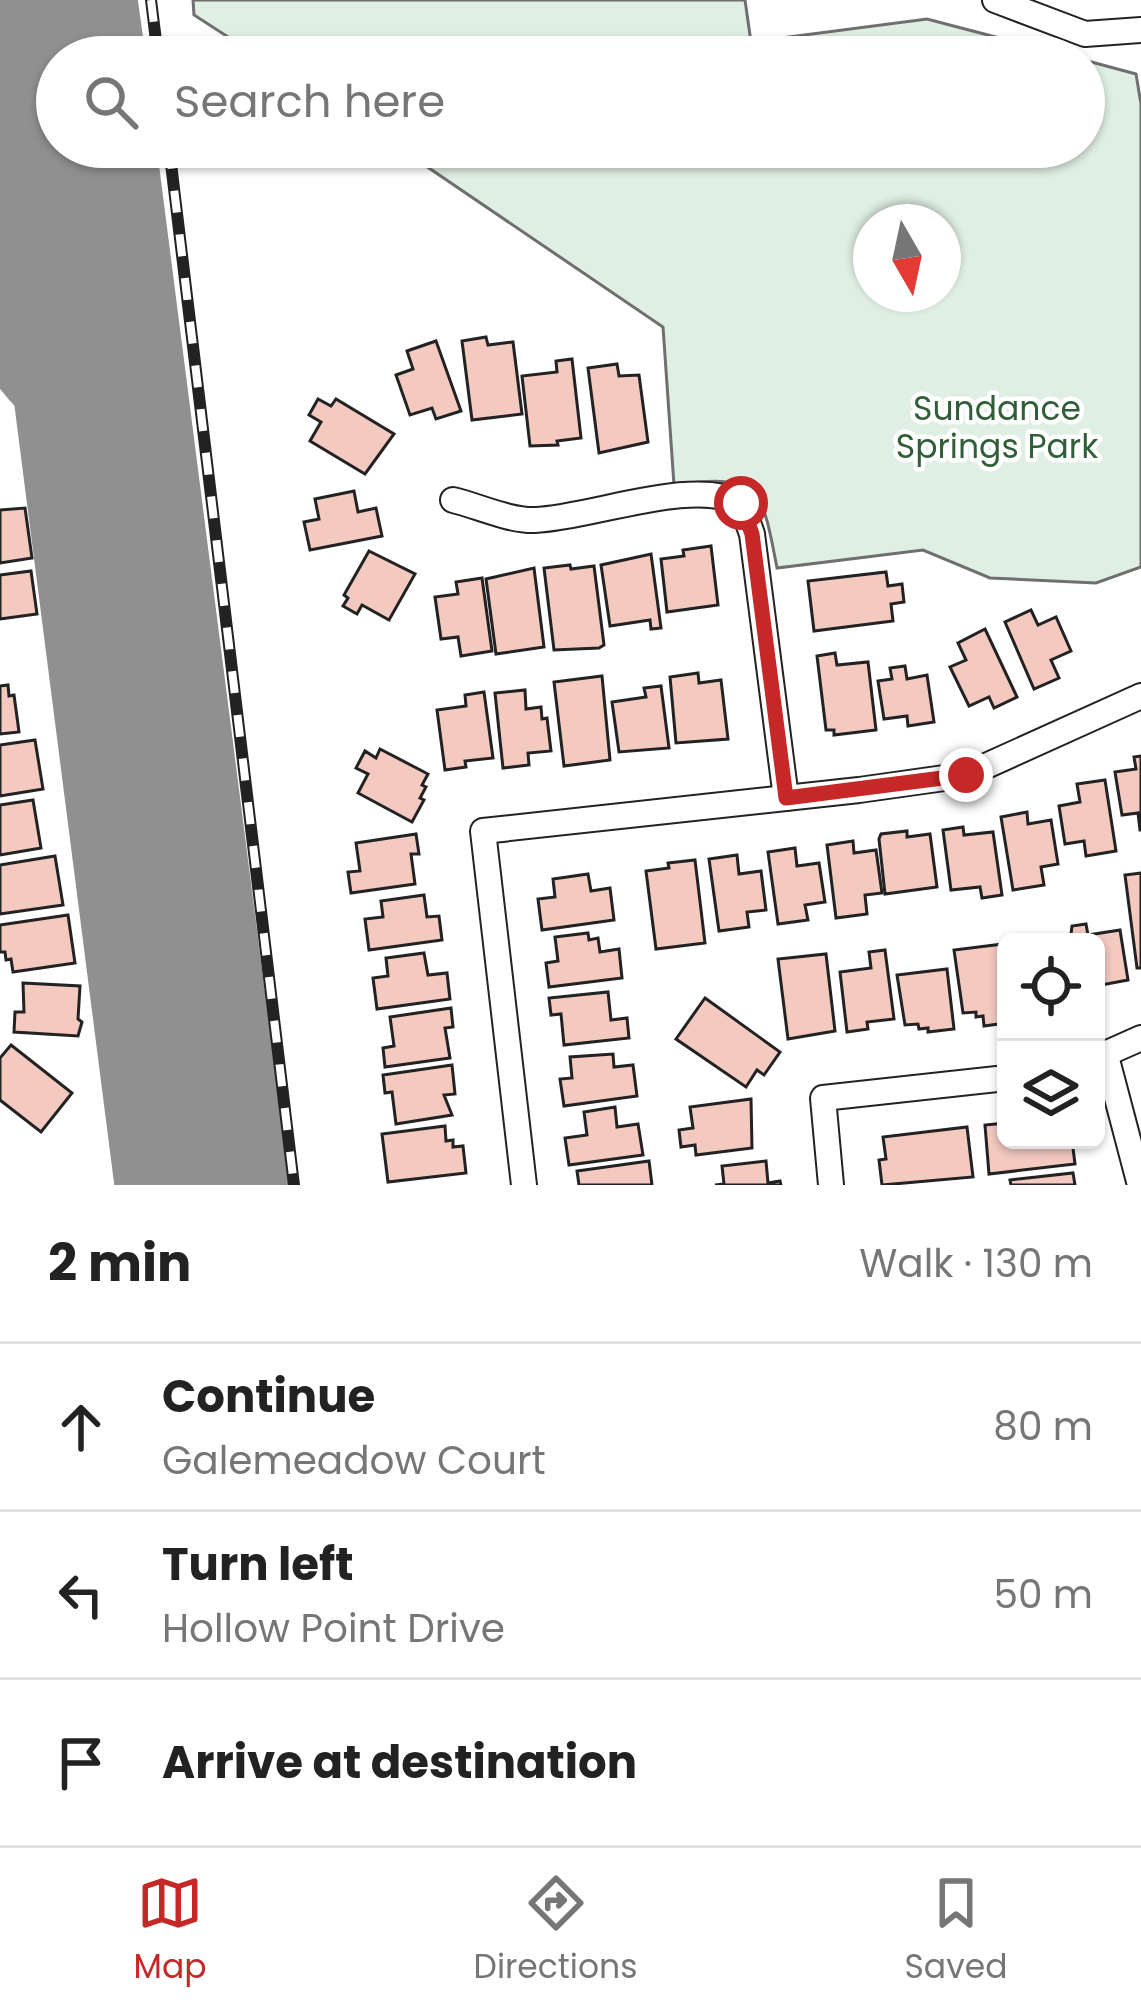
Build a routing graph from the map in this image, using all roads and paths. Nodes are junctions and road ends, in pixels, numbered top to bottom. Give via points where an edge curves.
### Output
1 (995, 0) edge
2 (1141, 30) edge
3 (453, 500) dead end
4 (1141, 696) edge
5 (786, 798) junction
6 (1141, 1038) edge
7 (1105, 1055) edge
8 (1105, 1070) edge
9 (997, 1079) edge
10 (524, 1185) edge
11 (831, 1185) edge
12 (1140, 1185) edge

1 - 2 street via 1085,34
3 - 5 street via 532,520 677,496 741,503 752,534
4 - 5 street via 966,775
5 - 10 street via 483,831
6 - 7 street
8 - 12 street
9 - 11 street via 823,1098

